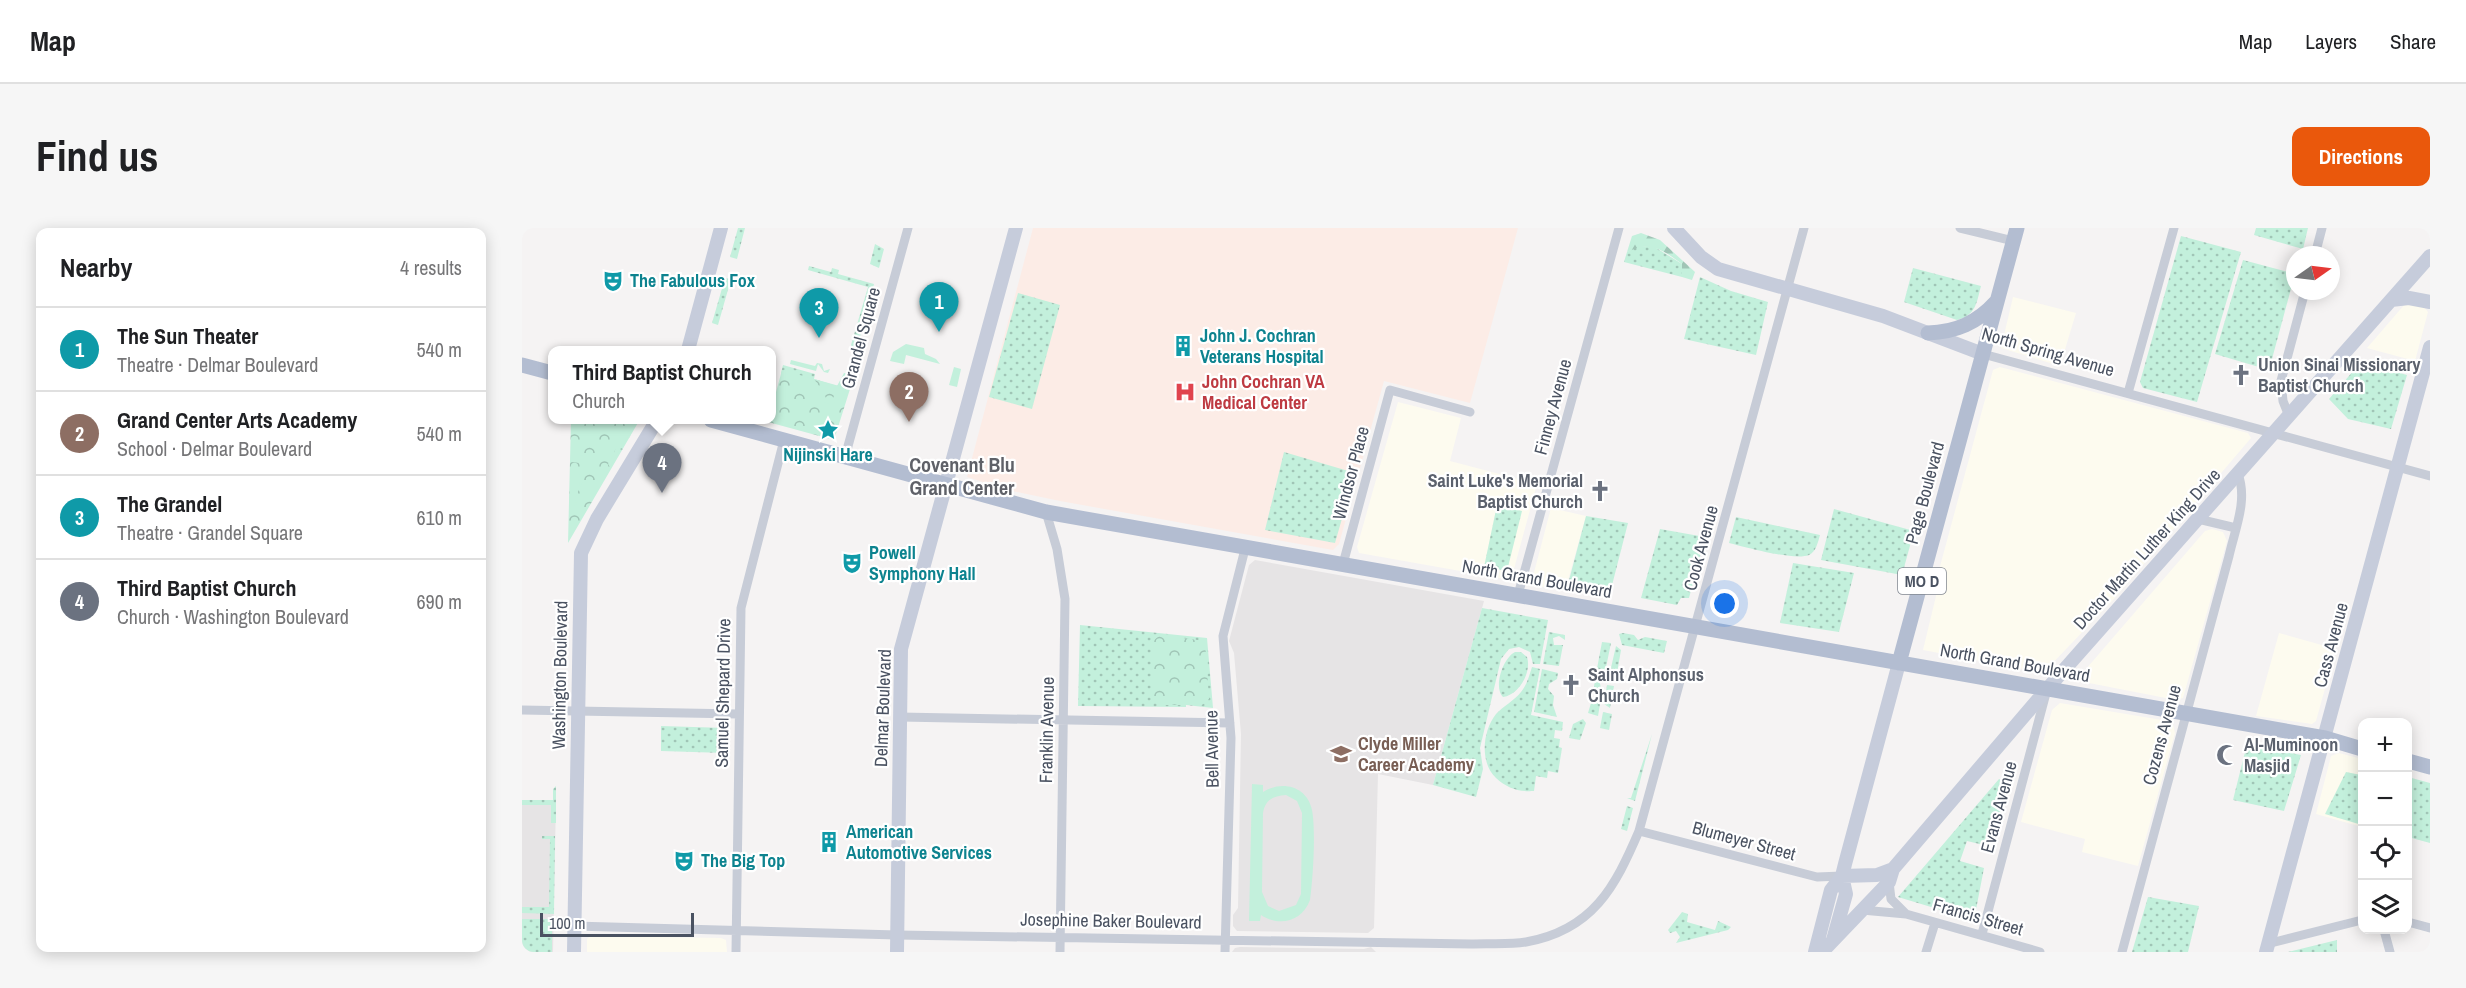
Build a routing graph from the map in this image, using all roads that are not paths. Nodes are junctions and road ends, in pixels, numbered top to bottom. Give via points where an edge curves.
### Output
1 (721, 228) edge
2 (908, 228) edge
3 (1016, 228) edge
4 (1619, 228) edge
5 (1674, 228) edge
6 (1804, 228) edge
7 (1960, 228) edge
8 (2174, 228) edge
9 (2322, 228) edge
10 (2016, 235) edge
11 (2317, 246) edge
12 (2430, 256) edge
13 (1787, 288) junction
14 (1998, 299) junction
15 (2303, 300) edge
16 (2391, 300) junction
17 (2430, 302) edge
18 (1928, 333) junction
19 (689, 346) edge
20 (2430, 347) edge
21 (1983, 354) junction
22 (522, 365) edge
23 (548, 372) edge
24 (2128, 393) junction
25 (1470, 412) dead end
26 (2289, 416) junction
27 (655, 424) edge
28 (726, 424) edge
29 (2274, 433) junction
30 (784, 440) junction
31 (845, 457) junction
32 (2398, 467) junction
33 (2238, 474) junction
34 (2430, 476) edge
35 (945, 485) junction
36 (1046, 512) junction
37 (2198, 519) junction
38 (2236, 528) junction
39 (1245, 549) junction
40 (1343, 564) junction
41 (1518, 595) junction
42 (1697, 627) junction
43 (1899, 663) junction
44 (2048, 688) junction
45 (522, 710) edge
46 (577, 711) junction
47 (2185, 713) junction
48 (739, 714) junction
49 (900, 717) junction
50 (1063, 721) junction
51 (1230, 723) junction
52 (2325, 738) junction
53 (2358, 748) edge
54 (2412, 762) edge
55 (2430, 767) edge
56 (1639, 831) junction
57 (1621, 874) joint
58 (1891, 875) junction
59 (1842, 876) junction
60 (1862, 910) junction
61 (1906, 914) junction
62 (2358, 921) edge
63 (1935, 923) junction
64 (2412, 923) edge
65 (574, 926) junction
66 (2430, 928) edge
67 (736, 930) junction
68 (1982, 934) junction
69 (2385, 934) edge
70 (897, 935) junction
71 (1061, 937) junction
72 (1226, 939) junction
73 (1833, 942) junction
74 (1384, 947) edge
75 (2267, 948) edge
76 (574, 952) edge
77 (736, 952) edge
78 (897, 952) edge
79 (1060, 952) edge
80 (1225, 952) edge
81 (1815, 952) edge
82 (1822, 952) edge
83 (1926, 952) edge
84 (2040, 952) edge
85 (2122, 952) edge
86 (2390, 952) edge

1 - 19 main road
2 - 31 street, Grandel Square
3 - 35 main road, Delmar Boulevard
4 - 41 street, Finney Avenue
5 - 13 main road, North Spring Avenue via 1718,269
6 - 13 street, Cook Avenue
7 - 10 street
8 - 24 street
9 - 11 street
10 - 14 main road, Page Boulevard / MO D
12 - 16 main road, Doctor Martin Luther King Drive
13 - 18 main road, North Spring Avenue
13 - 42 street, Cook Avenue
14 - 18 main road via 1974,322
14 - 21 main road, Page Boulevard / MO D
15 - 26 street via 2281,381
16 - 17 main road
16 - 26 main road, Doctor Martin Luther King Drive
18 - 21 main road, North Spring Avenue
20 - 32 main road, Cass Avenue
21 - 24 street, North Spring Avenue
21 - 43 main road, Page Boulevard / MO D
22 - 23 main road
24 - 29 street, North Spring Avenue
25 - 40 street, Windsor Place via 1390,390
26 - 29 main road, Doctor Martin Luther King Drive
27 - 46 main road, Washington Boulevard via 581,553
28 - 30 main road, North Grand Boulevard
29 - 32 street, North Spring Avenue
29 - 33 main road, Doctor Martin Luther King Drive
30 - 31 main road, North Grand Boulevard
30 - 48 street, Samuel Shepard Drive via 741,608
31 - 35 main road, North Grand Boulevard
32 - 34 street, North Spring Avenue
32 - 52 main road, Cass Avenue
33 - 37 main road, Doctor Martin Luther King Drive
33 - 38 street, Cozens Avenue via 2242,497
35 - 36 main road, North Grand Boulevard
35 - 49 main road, Delmar Boulevard via 901,649
36 - 39 main road, North Grand Boulevard
36 - 50 street, Franklin Avenue via 1065,599
37 - 38 street
37 - 44 main road, Doctor Martin Luther King Drive
38 - 47 street, Cozens Avenue
39 - 40 main road, North Grand Boulevard
39 - 51 street, Bell Avenue via 1223,636
40 - 41 main road, North Grand Boulevard
41 - 42 main road, North Grand Boulevard
42 - 43 main road, North Grand Boulevard
42 - 56 street, Cook Avenue
43 - 44 main road, North Grand Boulevard
43 - 59 main road, Page Boulevard / MO D
44 - 47 main road, North Grand Boulevard
44 - 58 main road, Doctor Martin Luther King Drive
44 - 68 street, Evans Avenue
45 - 46 street
46 - 48 street
46 - 65 main road, Washington Boulevard
47 - 52 main road, North Grand Boulevard
47 - 85 street, Cozens Avenue
48 - 67 street, Samuel Shepard Drive
49 - 50 street
49 - 70 main road, Delmar Boulevard
50 - 51 street
50 - 71 street, Franklin Avenue
51 - 72 street, Bell Avenue
52 - 53 main road, North Grand Boulevard
52 - 75 main road, Cass Avenue
54 - 55 main road
56 - 57 street, Cook Avenue
56 - 59 street, Blumeyer Street via 1817,877
57 - 74 street, Josephine Baker Boulevard via 1601,902 1576,923 1551,935 1525,942
58 - 59 main road
58 - 60 main road, Doctor Martin Luther King Drive
58 - 61 street, Francis Street via 1891,899
59 - 73 main road, Page Boulevard / MO D via 1846,894
59 - 81 main road, MO D via 1831,891
60 - 61 street, Francis Street
60 - 73 main road, Doctor Martin Luther King Drive
61 - 63 street, Francis Street
62 - 75 street
63 - 68 street, Francis Street
63 - 83 street
64 - 66 street
65 - 67 street, Josephine Baker Boulevard
65 - 76 main road, Washington Boulevard
67 - 70 street, Josephine Baker Boulevard
67 - 77 street, Samuel Shepard Drive
68 - 84 street, Francis Street
69 - 86 street
70 - 71 street, Josephine Baker Boulevard
70 - 78 main road, Delmar Boulevard
71 - 72 street, Josephine Baker Boulevard
71 - 79 street, Franklin Avenue
72 - 74 street, Josephine Baker Boulevard
72 - 80 street, Bell Avenue
73 - 82 main road, Doctor Martin Luther King Drive

